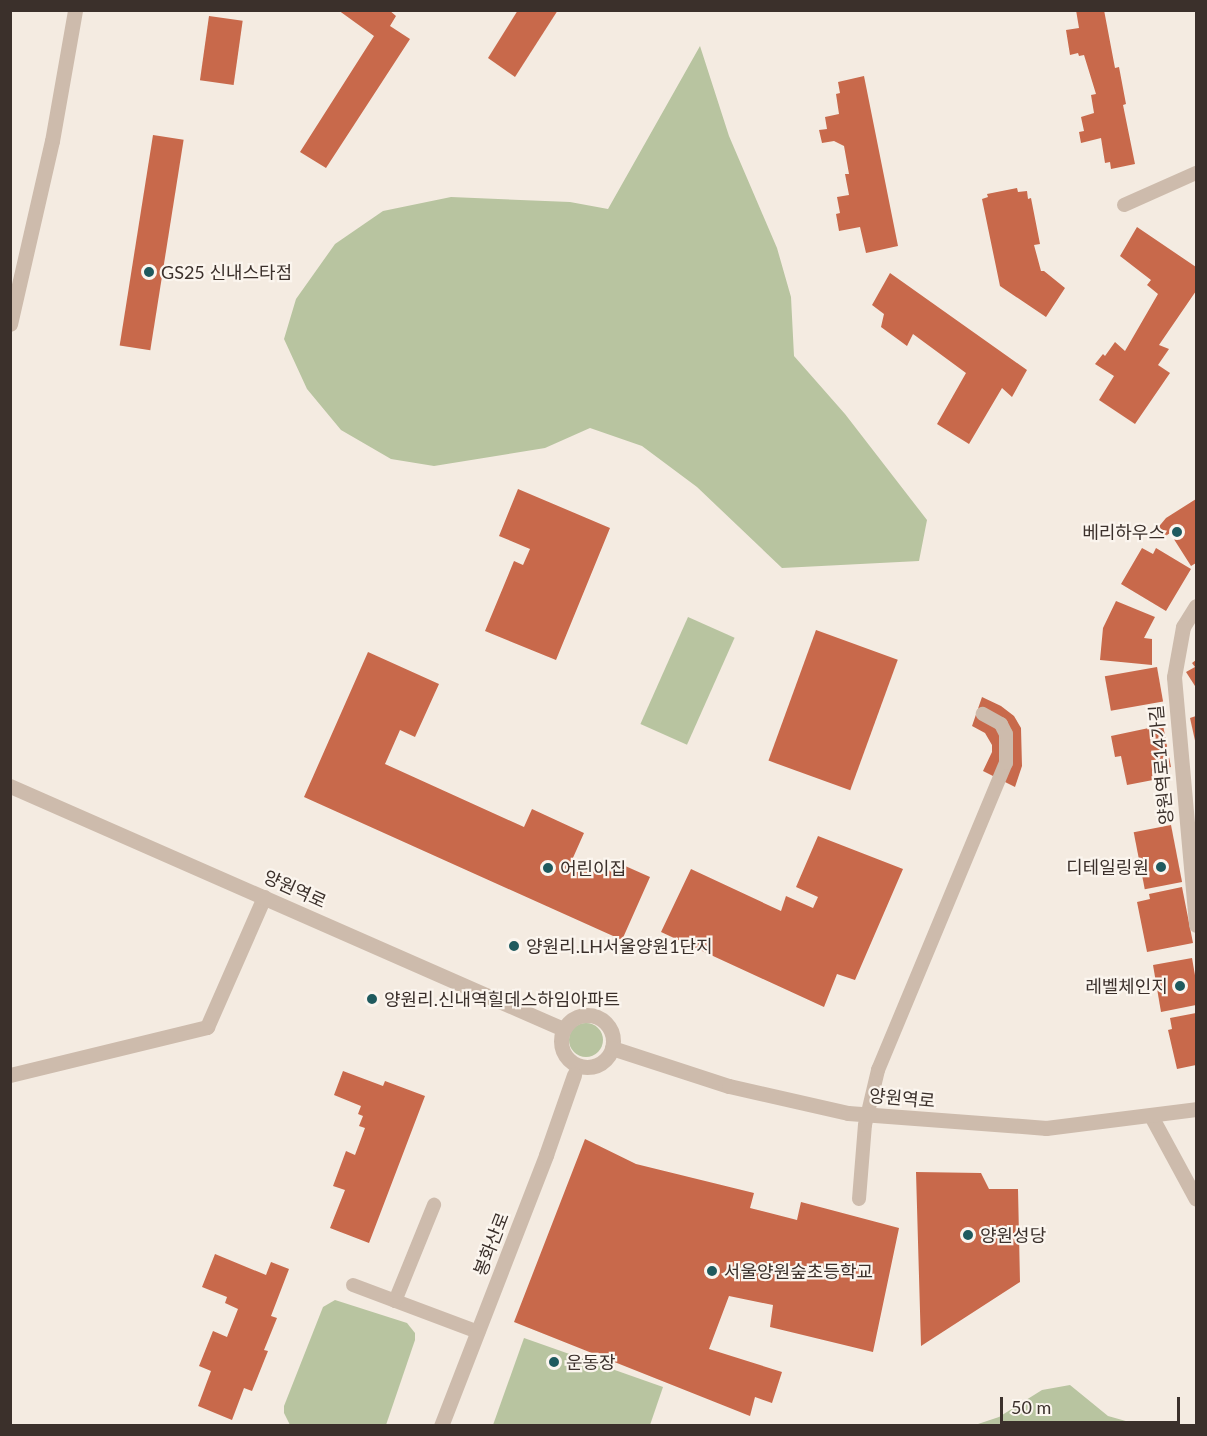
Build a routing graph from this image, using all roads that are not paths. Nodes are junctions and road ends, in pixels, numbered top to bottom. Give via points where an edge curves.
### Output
1 (75, 10) edge
2 (1197, 174) edge
3 (1125, 205) dead end
4 (10, 324) edge
5 (1197, 606) edge
6 (983, 714) dead end
7 (10, 786) edge
8 (264, 897) junction
9 (1197, 925) edge
10 (563, 1029) junction
11 (612, 1048) junction
12 (576, 1070) junction
13 (10, 1075) edge
14 (1197, 1109) edge
15 (868, 1114) junction
16 (1151, 1116) junction
17 (860, 1199) dead end
18 (1197, 1199) edge
19 (434, 1205) dead end
20 (353, 1285) dead end
21 (395, 1301) junction
22 (478, 1332) junction
23 (441, 1425) edge

1 - 4 street via 52,141
2 - 3 lane
5 - 9 street, 양원역로14가길 via 1183,627 1174,677
6 - 15 lane via 1001,724 1006,734 1006,763 878,1070
7 - 8 street, 양원역로
8 - 10 street, 양원역로
8 - 13 street via 207,1027
10 - 11 street via 575,1017 600,1018 611,1031
10 - 12 street via 564,1054
11 - 12 street via 602,1062
11 - 15 street, 양원역로 via 729,1086 831,1110
12 - 22 street, 봉화산로
14 - 16 street, 양원역로
15 - 16 street, 양원역로 via 1046,1128
15 - 17 lane
16 - 18 street
19 - 21 lane
20 - 21 lane
21 - 22 lane
22 - 23 street, 봉화산로

